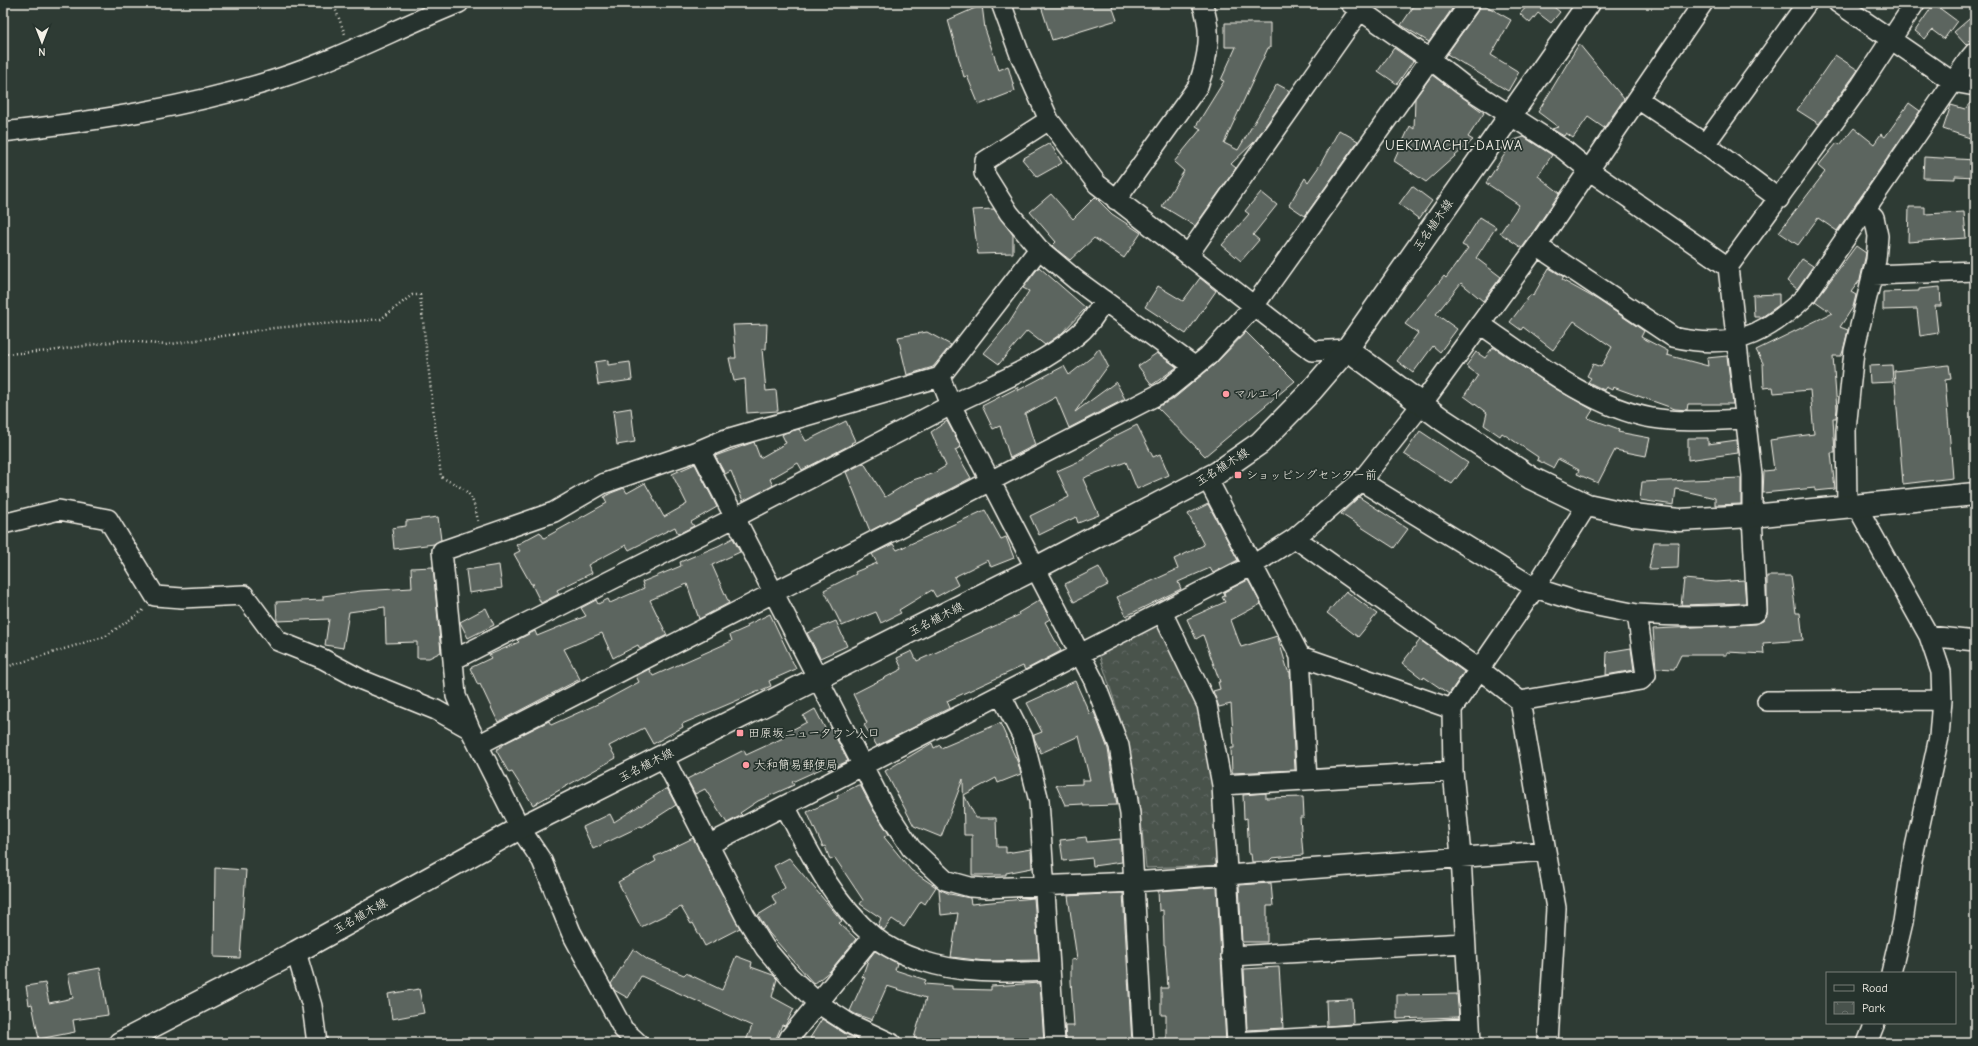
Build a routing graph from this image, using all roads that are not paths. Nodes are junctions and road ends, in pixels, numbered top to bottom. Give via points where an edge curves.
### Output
1 (459, 3) edge
2 (1001, 3) edge
3 (1202, 3) edge
4 (1470, 3) edge
5 (1589, 3) edge
6 (1703, 3) edge
7 (1806, 3) edge
8 (1838, 3) edge
9 (1916, 3) edge
10 (1355, 6) edge
11 (1890, 38) junction
12 (1975, 52) edge
13 (1431, 60) junction
14 (1953, 82) junction
15 (1975, 86) edge
16 (1638, 99) junction
17 (1509, 116) junction
18 (1049, 120) junction
19 (3, 132) edge
20 (1705, 144) junction
21 (1590, 171) junction
22 (1779, 199) junction
23 (1116, 200) junction
24 (1865, 209) junction
25 (1537, 246) junction
26 (1039, 250) junction
27 (1188, 255) junction
28 (1728, 267) junction
29 (1975, 271) edge
30 (1873, 275) junction
31 (1104, 300) junction
32 (1254, 306) junction
33 (1480, 324) junction
34 (1737, 340) junction
35 (1347, 349) junction
36 (1196, 367) junction
37 (940, 377) junction
38 (1422, 404) junction
39 (952, 405) junction
40 (1746, 419) junction
41 (700, 450) junction
42 (1207, 478) junction
43 (990, 480) junction
44 (1360, 481) junction
45 (1975, 494) edge
46 (1587, 505) junction
47 (1852, 505) junction
48 (1752, 516) junction
49 (734, 518) junction
50 (3, 524) edge
51 (1295, 538) junction
52 (1253, 565) junction
53 (1036, 568) junction
54 (1535, 588) junction
55 (773, 592) junction
56 (1162, 612) junction
57 (1637, 614) junction
58 (1929, 636) junction
59 (1975, 641) edge
60 (1081, 654) junction
61 (1300, 656) junction
62 (453, 660) junction
63 (1479, 669) junction
64 (817, 679) junction
65 (1001, 695) junction
66 (1942, 700) junction
67 (1520, 701) junction
68 (1767, 701) dead end
69 (1452, 709) junction
70 (474, 737) junction
71 (663, 756) junction
72 (863, 766) junction
73 (1453, 771) junction
74 (1307, 780) junction
75 (1222, 785) junction
76 (785, 806) junction
77 (520, 828) junction
78 (708, 845) junction
79 (1546, 850) junction
80 (1461, 856) junction
81 (1226, 876) junction
82 (1134, 882) junction
83 (1045, 885) junction
84 (873, 936) junction
85 (1465, 943) junction
86 (296, 952) junction
87 (1231, 956) junction
88 (1050, 971) junction
89 (1891, 972) edge
90 (819, 1004) junction
91 (1875, 1024) edge
92 (1471, 1035) edge
93 (120, 1043) edge
94 (317, 1043) edge
95 (638, 1043) edge
96 (787, 1043) edge
97 (891, 1043) edge
98 (1055, 1043) edge
99 (1143, 1043) edge
100 (1237, 1043) edge
101 (1548, 1043) edge
102 (1867, 1043) edge

1 - 19 street via 280,78 180,105 75,124
2 - 18 street via 1020,55
3 - 23 street via 1209,30 1205,67 1198,86
4 - 13 street
5 - 17 main road, 玉名植木線
6 - 16 street
7 - 20 street
8 - 11 street
9 - 11 street
10 - 13 street
10 - 27 street
11 - 14 street
11 - 22 street
12 - 14 street via 1968,58
13 - 17 street
13 - 32 street
14 - 15 street
14 - 24 street
16 - 20 street
16 - 21 street
17 - 21 street via 1563,149
17 - 35 main road, 玉名植木線
18 - 23 street via 1097,184
18 - 26 street via 985,161 984,173 1009,212
20 - 22 street
21 - 25 street
21 - 28 street
22 - 28 street
23 - 27 street
24 - 30 street via 1874,217 1878,236
24 - 34 street via 1805,296 1784,317 1760,331
25 - 33 street
25 - 34 street via 1673,337 1692,341
26 - 31 street
26 - 37 street
27 - 32 street
28 - 34 street
29 - 30 street
30 - 47 street via 1854,351 1846,430
31 - 36 street
31 - 39 street via 1097,313 1077,336 1048,356
32 - 35 street via 1312,351
32 - 36 street
33 - 38 street
33 - 40 street via 1555,375 1622,410 1652,418
34 - 40 street
35 - 38 main road
35 - 42 main road, 玉名植木線 via 1311,392 1260,443
36 - 43 street via 1165,391
37 - 39 street
37 - 41 street via 726,439
38 - 44 street
38 - 46 main road via 1531,478
39 - 43 street
39 - 49 street
40 - 48 street via 1752,475
41 - 49 street
41 - 62 street via 602,484 554,512 442,551
42 - 52 street
42 - 53 main road, 玉名植木線
43 - 53 street
43 - 55 street
44 - 51 street
44 - 54 street
45 - 47 main road
46 - 48 main road via 1633,515 1679,520
46 - 54 street
47 - 48 main road
47 - 58 street
48 - 57 street via 1757,611 1755,613 1687,617
49 - 55 street
49 - 62 street
50 - 70 street via 59,510 108,519 155,596 182,598 244,595 278,641 323,659 362,680 436,710
51 - 52 street
51 - 63 street
52 - 56 street
52 - 61 street
53 - 60 street
53 - 64 main road, 玉名植木線
54 - 57 street via 1582,603
54 - 63 street
55 - 64 street
55 - 70 street
56 - 60 street
56 - 75 street via 1207,705
57 - 67 street via 1646,675 1641,680
58 - 59 street
58 - 66 street via 1941,672
60 - 65 street
60 - 82 street via 1119,746 1130,814
61 - 69 street
61 - 74 street
62 - 70 street via 456,696
63 - 67 street
63 - 69 street
64 - 71 main road, 玉名植木線
64 - 72 street
65 - 72 street
65 - 83 street via 1024,738 1039,801
66 - 68 street
66 - 89 street via 1939,737
67 - 79 street
69 - 73 street
70 - 77 street
71 - 77 main road, 玉名植木線
71 - 78 street
72 - 76 street
72 - 83 street via 883,805 911,848 945,880 970,887 987,888
73 - 74 street
73 - 80 street
74 - 75 street
75 - 81 street
76 - 78 street
76 - 84 street via 814,861 849,912
77 - 86 main road, 玉名植木線
77 - 95 street via 542,861 571,932 620,1022
78 - 90 street via 745,916 765,948 789,976
79 - 80 street
79 - 101 street via 1556,908
80 - 81 street
80 - 85 street
81 - 82 street
81 - 87 street
82 - 83 street
82 - 99 street
83 - 88 street
84 - 88 street via 904,954 936,965 973,971
84 - 90 street
85 - 87 street
85 - 92 street
86 - 93 main road, 玉名植木線
86 - 94 street via 312,1006
87 - 100 street
88 - 98 street
90 - 96 street
90 - 97 street via 850,1024
91 - 102 street
92 - 100 street

